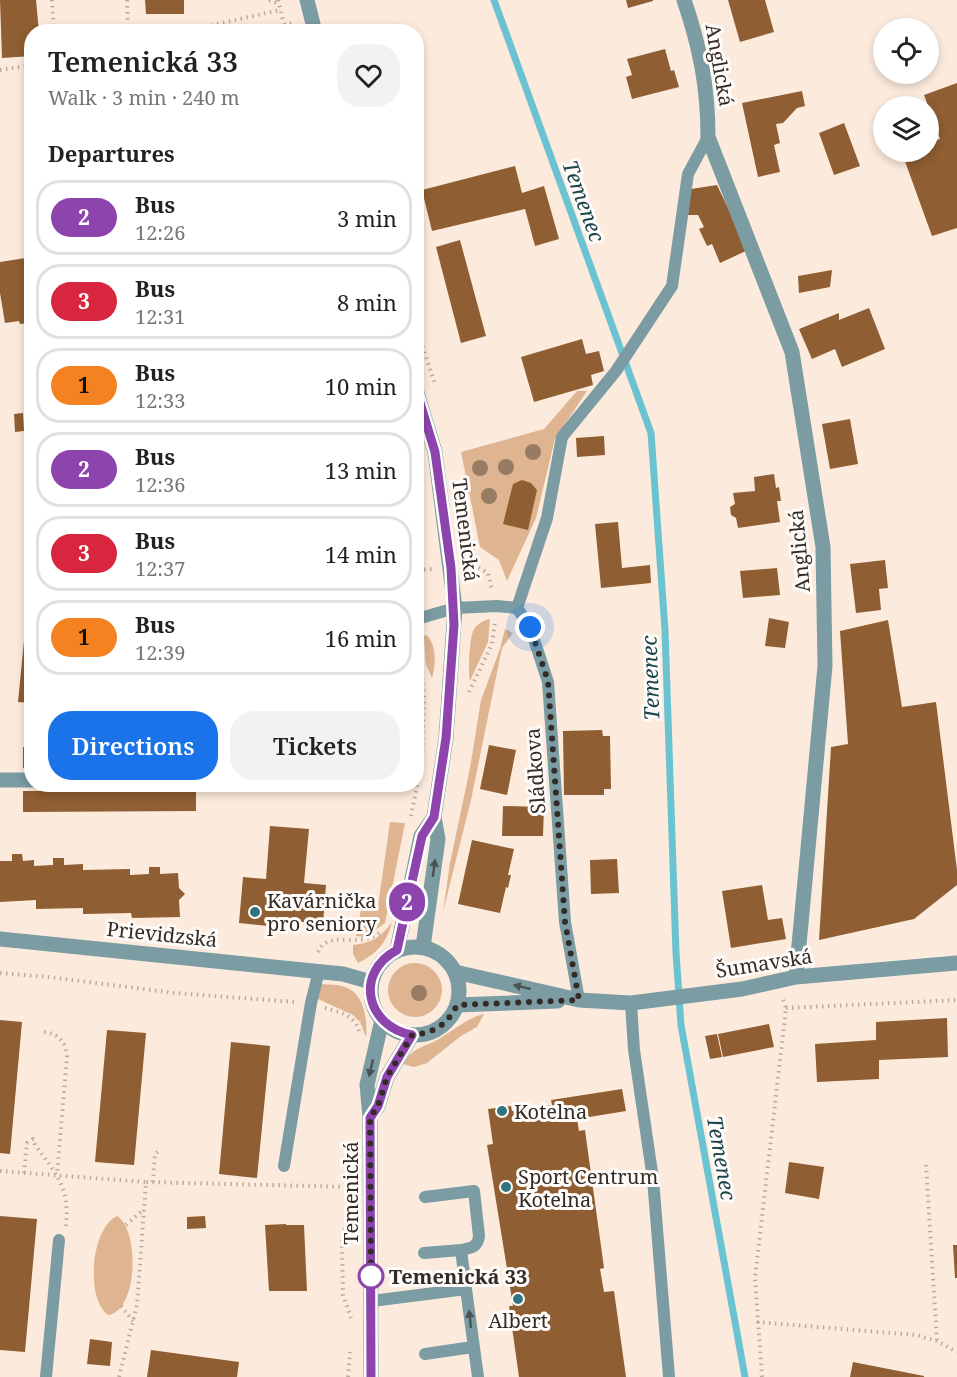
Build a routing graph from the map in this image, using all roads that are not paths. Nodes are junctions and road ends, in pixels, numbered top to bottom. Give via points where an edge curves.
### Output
1 (307, 0) edge
2 (684, 0) edge
3 (313, 24) edge
4 (708, 137) junction
5 (424, 416) edge
6 (455, 608) junction
7 (517, 608) junction
8 (424, 618) edge
9 (0, 780) edge
10 (24, 780) edge
11 (434, 817) junction
12 (0, 939) edge
13 (423, 947) junction
14 (397, 950) junction
15 (957, 963) edge
16 (319, 971) junction
17 (455, 972) junction
18 (796, 977) junction
19 (371, 982) junction
20 (579, 1000) junction
21 (631, 1003) junction
22 (457, 1005) junction
23 (382, 1020) junction
24 (412, 1035) junction
25 (370, 1118) junction
26 (284, 1166) dead end
27 (425, 1197) dead end
28 (59, 1240) road end
29 (461, 1250) junction
30 (424, 1253) dead end
31 (466, 1289) junction
32 (372, 1301) junction
33 (473, 1347) junction
34 (425, 1354) dead end
35 (46, 1377) edge
36 (371, 1377) edge
37 (478, 1377) edge
38 (669, 1377) edge

1 - 3 street
2 - 4 street, Anglická via 697,40 708,102
4 - 7 lane, Anglická via 688,174 672,286 616,372 562,437 547,518
4 - 18 street, Anglická via 792,352 823,547 825,666
5 - 6 street, Temenická via 435,452
6 - 7 lane
6 - 8 lane
6 - 11 street, Temenická via 446,738
7 - 20 lane, Sládkova via 530,627 548,681 565,922
9 - 10 street
13 -> 11 street, Temenická via 438,839
11 - 14 street, Temenická via 422,836
12 - 16 street, Prievidzská
13 - 14 street
13 - 17 street via 446,958
14 - 19 street via 380,963
15 - 18 street, Šumavská
16 - 19 street, Prievidzská
16 - 26 lane
20 -> 17 street, Šumavská
17 - 22 street via 459,983
18 - 21 street, Šumavská
19 - 23 street via 372,1002
20 - 21 street, Šumavská
20 - 22 street, Šumavská
21 - 38 lane via 653,1179
22 - 24 street via 440,1028
23 - 24 street via 400,1033
23 -> 25 street, Temenická via 367,1085
24 - 25 street, Temenická via 387,1077
25 - 32 street, Temenická
27 - 29 lane via 474,1191 478,1243
28 - 35 lane
29 - 30 lane
29 - 31 lane
31 - 32 lane
33 -> 31 lane
32 - 36 street, Temenická
33 - 34 lane
33 - 37 lane

